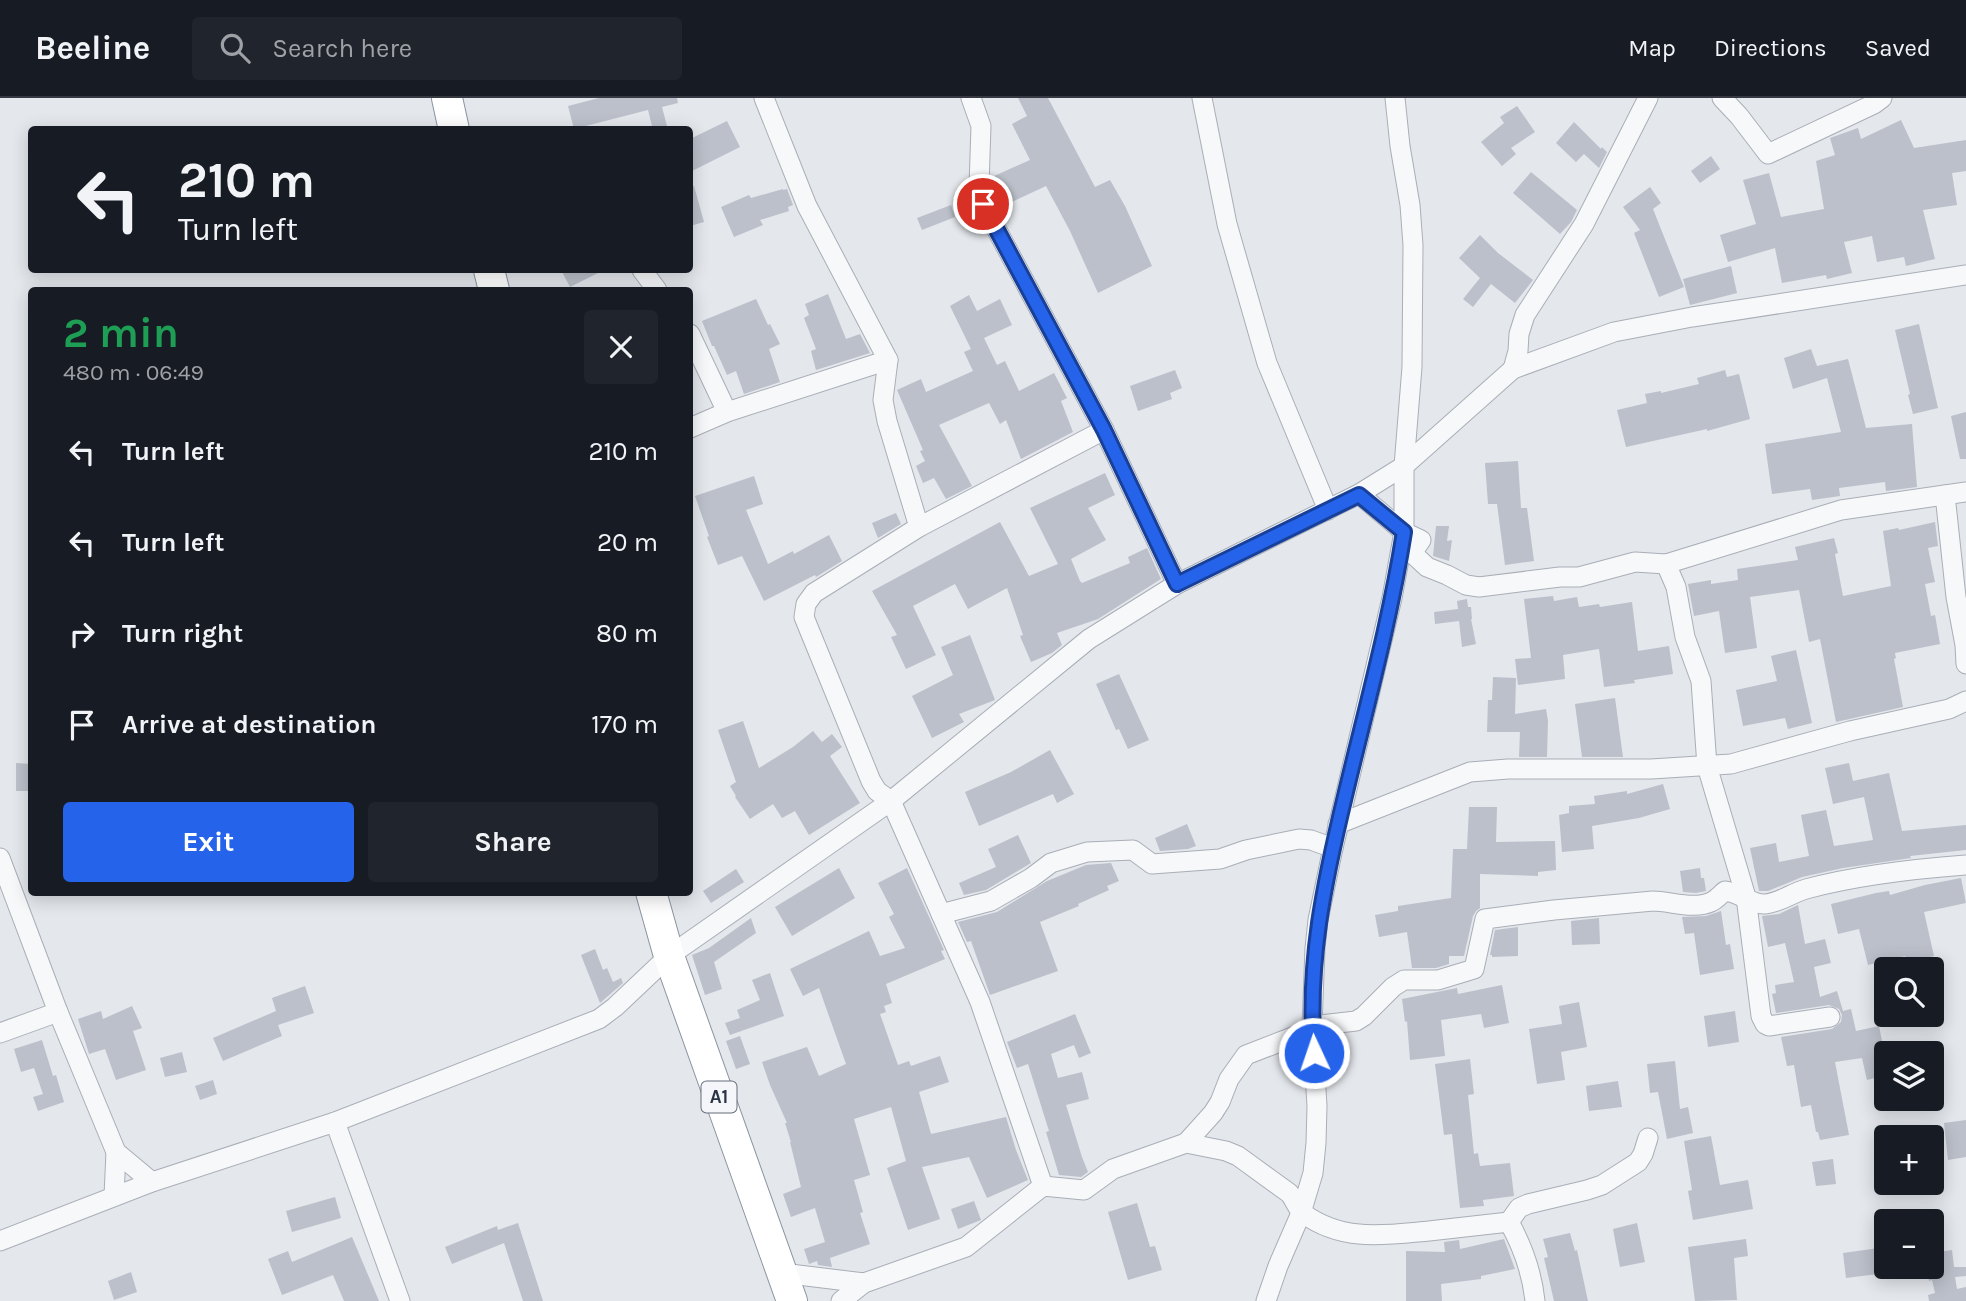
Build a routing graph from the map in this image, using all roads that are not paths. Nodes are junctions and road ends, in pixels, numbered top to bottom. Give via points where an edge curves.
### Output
1 (447, 98) edge
2 (764, 98) edge
3 (971, 98) edge
4 (1202, 98) edge
5 (1395, 98) edge
6 (1648, 98) edge
7 (1722, 98) edge
8 (1882, 98) edge
9 (453, 126) edge
10 (1966, 275) edge
11 (693, 340) edge
12 (888, 360) junction
13 (1513, 369) junction
14 (727, 412) junction
15 (693, 427) edge
16 (1104, 430) junction
17 (1404, 466) junction
18 (1966, 492) edge
19 (1359, 495) junction
20 (1945, 495) junction
21 (1328, 510) junction
22 (919, 527) junction
23 (1404, 532) junction
24 (1666, 564) junction
25 (1177, 584) junction
26 (1966, 664) edge
27 (1966, 701) edge
28 (1707, 766) junction
29 (891, 801) junction
30 (1338, 824) junction
31 (1333, 848) junction
32 (0, 858) edge
33 (1966, 865) edge
34 (652, 896) edge
35 (1746, 897) junction
36 (941, 914) junction
37 (669, 956) junction
38 (58, 1012) junction
39 (1830, 1017) dead end
40 (1312, 1026) junction
41 (0, 1033) edge
42 (335, 1122) junction
43 (1648, 1138) dead end
44 (1186, 1143) junction
45 (116, 1152) junction
46 (152, 1182) junction
47 (1043, 1186) junction
48 (114, 1196) junction
49 (1301, 1213) junction
50 (1509, 1222) junction
51 (0, 1241) edge
52 (782, 1273) junction
53 (864, 1283) junction
54 (400, 1301) edge
55 (792, 1301) edge
56 (841, 1301) edge
57 (1266, 1301) edge
58 (1535, 1301) edge

1 - 9 highway
2 - 12 street via 807,206
3 - 16 street via 981,126 978,186 983,204
4 - 21 street via 1227,224 1267,363
5 - 17 street via 1413,246 1412,367
6 - 13 street via 1584,225 1525,315
7 - 8 street via 1768,154
10 - 13 street via 1614,332
11 - 14 street
12 - 14 street
12 - 22 street via 883,400
13 - 17 street
14 - 15 street
16 - 22 street
16 - 25 street
17 - 19 street
17 - 23 street
18 - 20 street
19 - 21 street
19 - 23 street
20 - 24 street via 1841,510
20 - 26 street
21 - 25 street
22 - 29 street via 814,593 804,617 871,781
23 - 24 street via 1421,540 1412,554 1427,567 1479,587 1579,577 1636,562
23 - 30 street
24 - 28 street via 1701,681
25 - 29 street via 1089,639
27 - 28 street via 1753,759
28 - 30 street via 1470,772
28 - 35 street
29 - 36 street
29 - 37 street
30 - 31 street
31 - 36 street via 1299,839 1220,859 1152,864 1133,850 1087,852 1051,863 990,901
31 - 40 street via 1315,948
32 - 38 street
33 - 35 street via 1897,871 1805,889 1765,904
34 - 37 highway, A1
35 - 39 street via 1765,1024
35 - 40 street via 1725,891 1711,902 1692,905 1653,901 1491,917 1483,924 1474,970 1438,980 1404,980 1356,1021
36 - 47 street via 980,1002
37 - 42 street via 599,1019
37 - 52 highway, A1
38 - 41 street
38 - 45 street
40 - 44 street via 1246,1055 1213,1113
40 - 49 street via 1316,1143
42 - 46 street
42 - 54 street
43 - 50 street via 1638,1162 1602,1185 1528,1204
44 - 47 street via 1113,1169 1084,1190
44 - 49 street via 1238,1156 1289,1193
45 - 46 street
45 - 48 street
46 - 48 street
47 - 53 street via 966,1247
48 - 51 street
49 - 50 street via 1325,1227 1376,1236
49 - 57 street
50 - 58 street via 1520,1242
52 - 53 street
52 - 55 highway, A1
53 - 56 street

